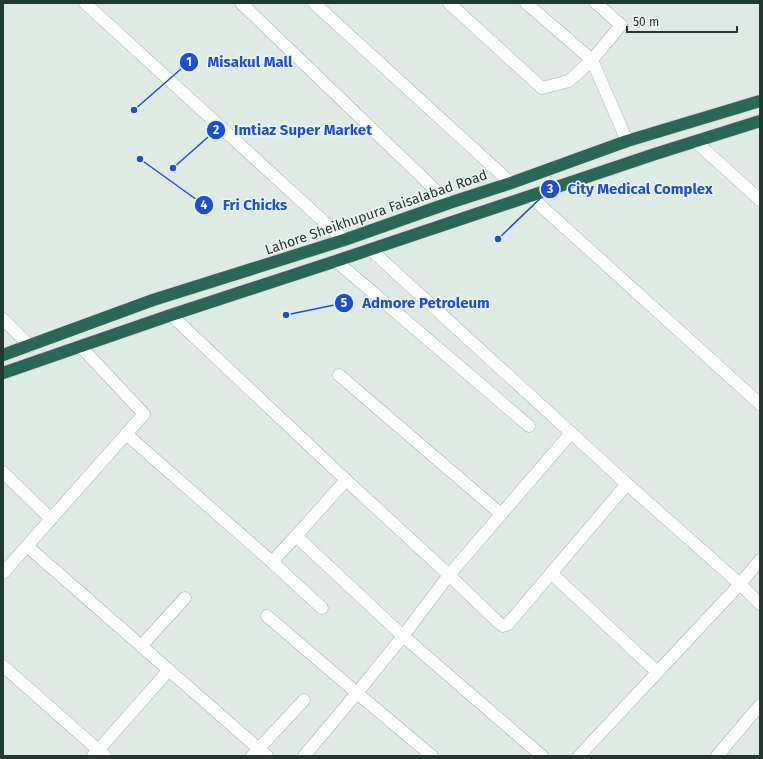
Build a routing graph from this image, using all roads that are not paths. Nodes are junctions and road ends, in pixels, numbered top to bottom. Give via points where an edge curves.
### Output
1 (85, 3) edge
2 (241, 3) edge
3 (314, 3) edge
4 (449, 3) edge
5 (526, 3) edge
6 (596, 3) edge
7 (592, 60) junction
8 (760, 101) edge
9 (760, 121) edge
10 (627, 141) junction
11 (696, 142) junction
12 (511, 183) junction
13 (530, 196) junction
14 (760, 200) edge
15 (449, 203) junction
16 (344, 240) junction
17 (371, 250) junction
18 (336, 262) junction
19 (171, 315) junction
20 (3, 319) edge
21 (30, 346) junction
22 (81, 347) junction
23 (3, 355) edge
24 (3, 373) edge
25 (340, 375) dead end
26 (760, 404) edge
27 (529, 426) dead end
28 (570, 433) junction
29 (126, 434) junction
30 (3, 472) edge
31 (346, 480) junction
32 (627, 484) junction
33 (501, 514) junction
34 (51, 519) junction
35 (296, 536) junction
36 (27, 546) junction
37 (760, 560) edge
38 (272, 562) junction
39 (3, 573) edge
40 (551, 573) junction
41 (449, 575) junction
42 (740, 584) junction
43 (185, 598) dead end
44 (760, 604) edge
45 (322, 608) dead end
46 (267, 616) dead end
47 (403, 636) junction
48 (141, 646) junction
49 (3, 666) edge
50 (169, 670) junction
51 (657, 672) junction
52 (357, 693) junction
53 (304, 700) dead end
54 (760, 705) edge
55 (99, 754) edge
56 (259, 754) edge
57 (304, 756) edge
58 (432, 756) edge
59 (542, 756) edge
60 (580, 756) edge
61 (717, 756) edge

1 - 16 street
2 - 15 street
3 - 12 street
4 - 7 street via 542,88 570,81
5 - 7 street
6 - 7 street via 621,25
7 - 10 street
8 - 10 highway, Lahore Sheikhupura Faisalabad Road
9 - 11 highway
10 - 12 highway, Lahore Sheikhupura Faisalabad Road
11 - 13 highway
11 - 14 street
12 - 15 highway, Lahore Sheikhupura Faisalabad Road
13 - 17 highway
13 - 26 street
15 - 16 highway, Lahore Sheikhupura Faisalabad Road
16 - 21 highway, Lahore Sheikhupura Faisalabad Road via 153,300
17 - 18 highway
17 - 28 street
18 - 19 highway
18 - 27 street
19 - 22 highway
19 - 31 street
20 - 21 street
21 - 23 highway, Lahore Sheikhupura Faisalabad Road
22 - 24 highway
22 - 29 street via 144,414
25 - 33 street
28 - 32 street
28 - 33 street
29 - 34 street
29 - 38 street
30 - 34 street
31 - 35 street
31 - 41 street
32 - 40 street
32 - 42 street
33 - 41 street
34 - 36 street
35 - 38 street
35 - 47 street
36 - 39 street
36 - 48 street
37 - 42 street
38 - 45 street
40 - 41 street via 504,626
40 - 51 street
41 - 47 street
42 - 44 street
42 - 51 street
43 - 48 street
46 - 52 street
47 - 52 street
47 - 59 street
48 - 50 street
49 - 55 street
50 - 55 street
50 - 56 street
51 - 60 street
52 - 57 street
52 - 58 street
53 - 56 street
54 - 61 street

